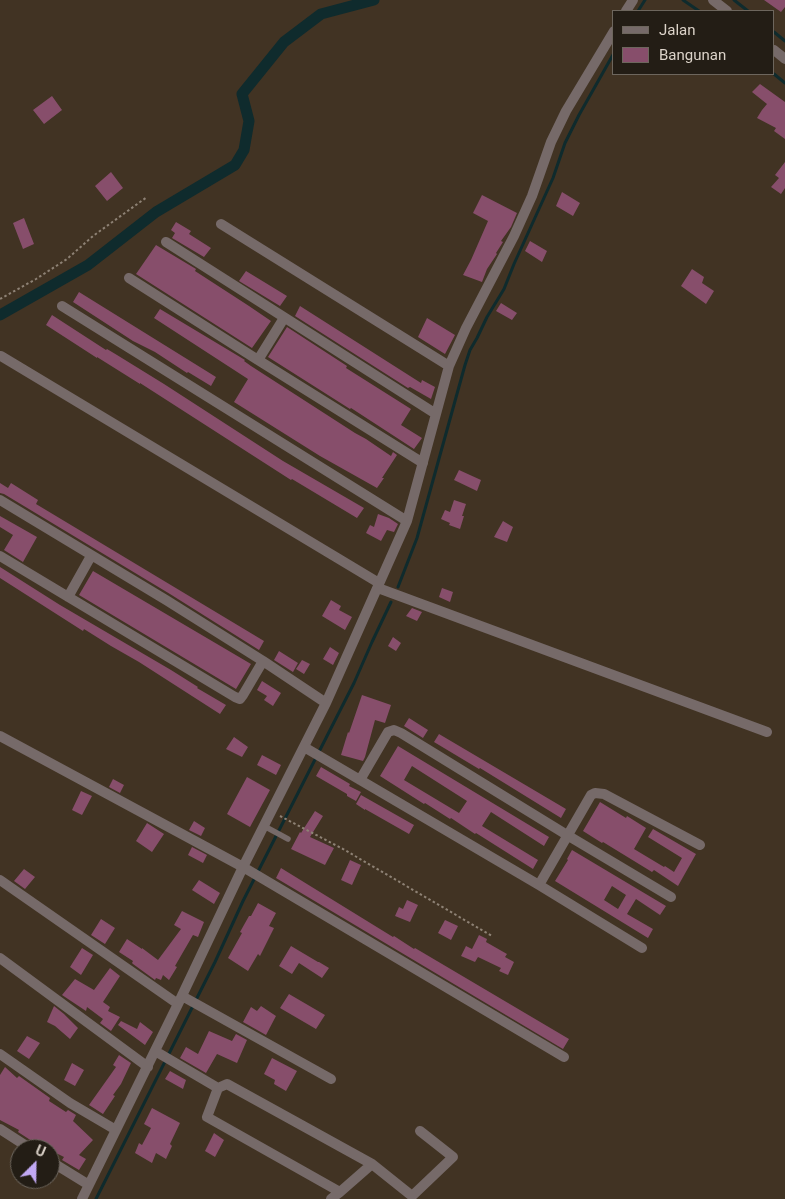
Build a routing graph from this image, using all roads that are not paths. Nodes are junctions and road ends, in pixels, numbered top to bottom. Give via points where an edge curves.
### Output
1 (713, 0) edge
2 (726, 10) edge
3 (612, 34) edge
4 (775, 51) edge
5 (785, 59) edge
6 (221, 224) dead end
7 (166, 242) dead end
8 (129, 278) dead end
9 (62, 306) dead end
10 (284, 318) junction
11 (1, 356) edge
12 (258, 360) junction
13 (449, 366) junction
14 (436, 414) junction
15 (423, 463) junction
16 (0, 500) edge
17 (407, 521) junction
18 (0, 556) edge
19 (91, 556) junction
20 (378, 586) junction
21 (68, 597) junction
22 (263, 661) junction
23 (326, 703) junction
24 (767, 732) dead end
25 (0, 736) edge
26 (307, 748) junction
27 (360, 780) junction
28 (268, 828) junction
29 (568, 835) junction
30 (286, 838) dead end
31 (700, 845) dead end
32 (246, 868) junction
33 (0, 880) edge
34 (539, 885) junction
35 (671, 897) dead end
36 (642, 948) dead end
37 (0, 958) edge
38 (183, 1000) junction
39 (158, 1053) junction
40 (0, 1054) edge
41 (564, 1057) dead end
42 (148, 1066) junction
43 (331, 1079) dead end
44 (218, 1088) junction
45 (0, 1129) edge
46 (116, 1130) junction
47 (420, 1131) dead end
48 (16, 1139) edge
49 (372, 1164) junction
50 (60, 1167) edge
51 (89, 1185) junction
52 (340, 1192) junction
53 (410, 1198) edge
54 (82, 1199) edge
55 (332, 1199) edge

1 - 2 street
3 - 13 street via 566,111 514,236
4 - 5 street
6 - 13 street
7 - 10 street
8 - 12 street
9 - 17 street
10 - 12 street
10 - 14 street
11 - 20 street
12 - 15 street
13 - 14 street
14 - 15 street
15 - 17 street
16 - 19 street
17 - 20 street
18 - 21 street
19 - 21 street
19 - 22 street
20 - 23 street
20 - 24 street
21 - 22 street via 240,699
22 - 23 street
23 - 26 street
25 - 32 street
26 - 27 street
26 - 28 street
27 - 29 street via 388,732 394,730
27 - 34 street
28 - 30 lane
28 - 32 street
29 - 31 street via 595,793 604,794
29 - 34 street
29 - 35 street
32 - 38 street
32 - 41 street
33 - 38 street
34 - 36 street
37 - 42 street
38 - 39 street
38 - 43 street via 202,1006
39 - 42 street
39 - 44 street
40 - 46 street via 70,1103
42 - 46 street
44 - 49 street via 227,1084
44 - 52 street via 207,1117
45 - 48 street
46 - 51 street
47 - 53 street via 453,1157
49 - 52 street
49 - 53 street
50 - 51 street
51 - 54 street
52 - 55 street

